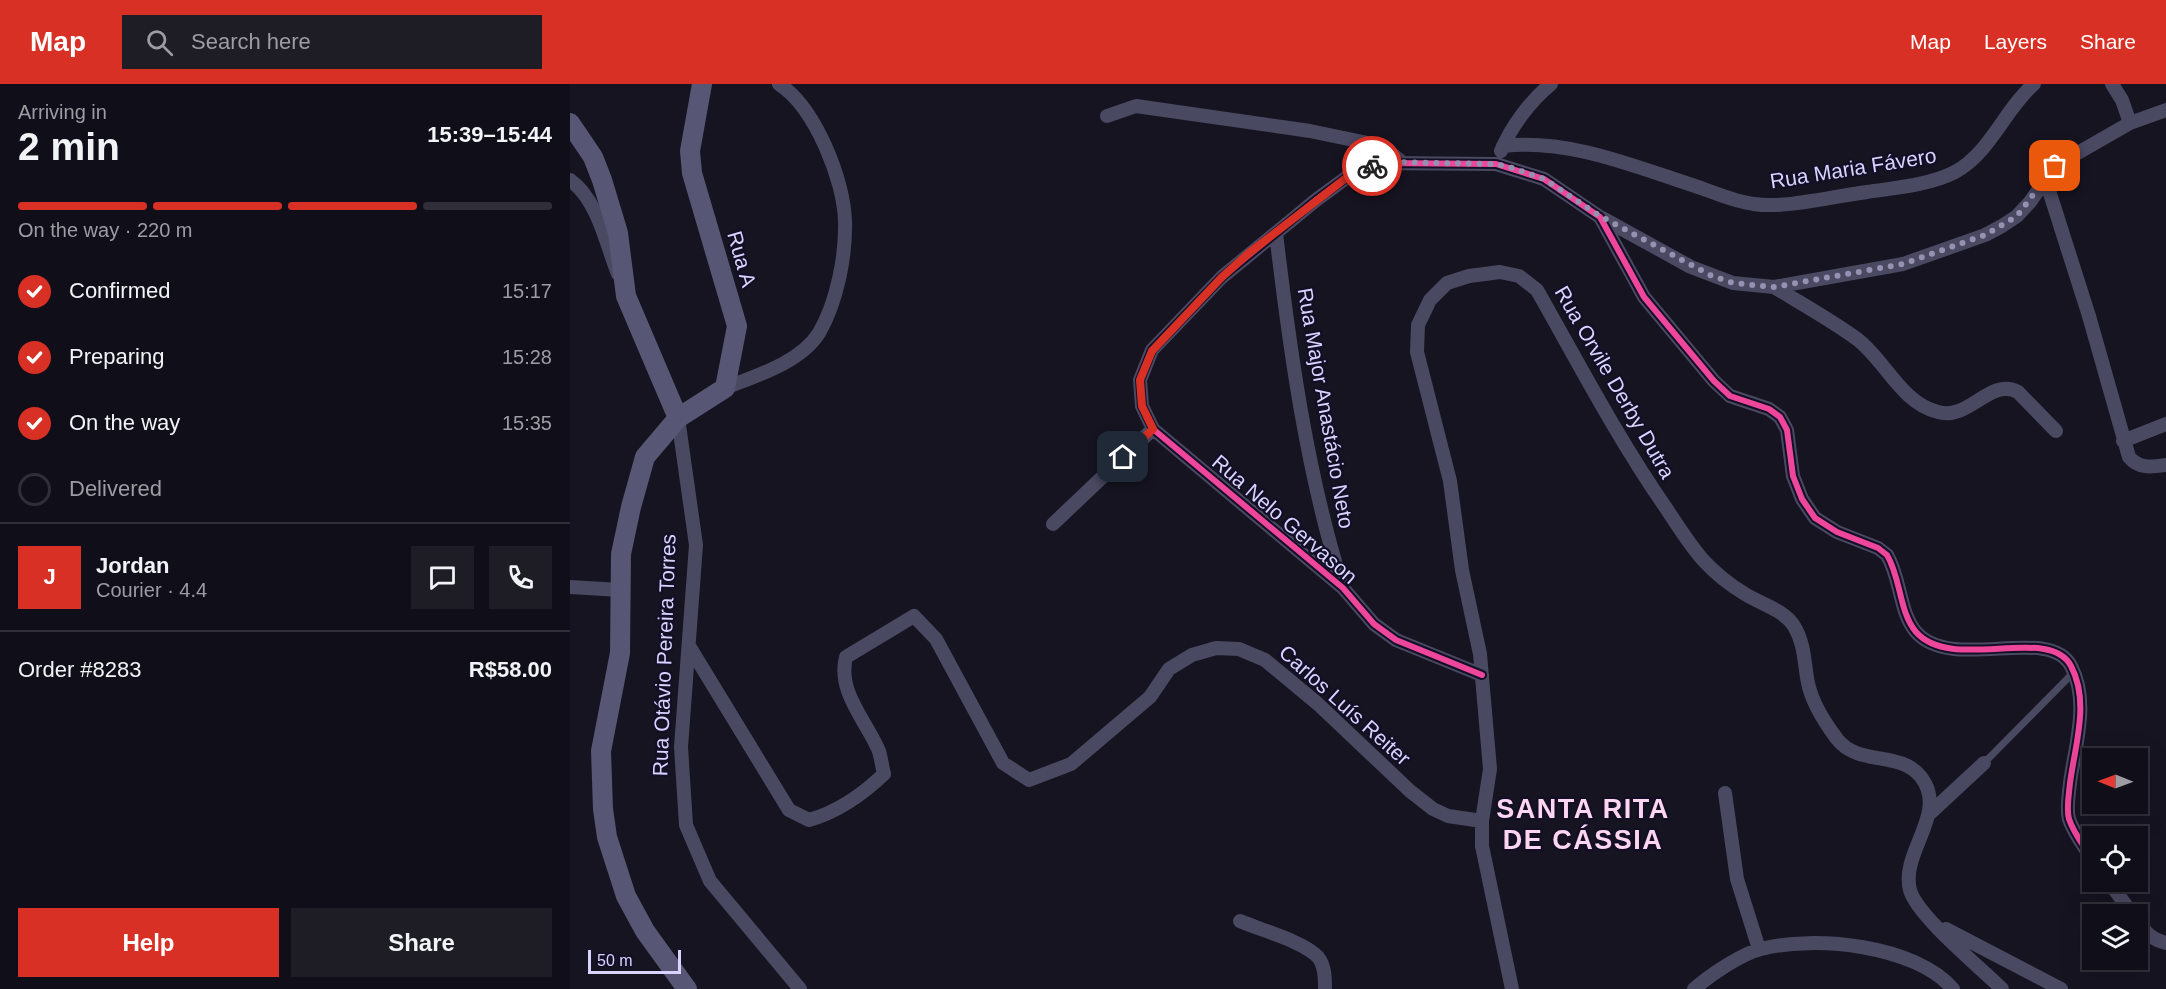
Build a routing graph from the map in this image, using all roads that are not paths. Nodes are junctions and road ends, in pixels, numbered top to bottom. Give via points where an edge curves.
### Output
1 (779, 84) edge
2 (1551, 84) edge
3 (2034, 84) edge
4 (2112, 84) edge
5 (700, 86) edge
6 (2166, 110) edge
7 (1107, 116) dead end
8 (570, 123) edge
9 (2130, 123) junction
10 (1503, 146) junction
11 (1403, 162) junction
12 (1496, 164) junction
13 (570, 180) edge
14 (2046, 181) junction
15 (1600, 216) junction
16 (1276, 233) junction
17 (1774, 287) junction
18 (626, 296) junction
19 (725, 388) junction
20 (678, 418) junction
21 (2166, 424) edge
22 (1153, 429) junction
23 (2056, 431) dead end
24 (2122, 441) junction
25 (2166, 465) edge
26 (1053, 524) dead end
27 (570, 587) edge
28 (1343, 588) junction
29 (620, 590) junction
30 (689, 646) junction
31 (2073, 673) junction
32 (1482, 675) junction
33 (1984, 762) joint
34 (1725, 793) dead end
35 (1928, 815) junction
36 (1482, 821) junction
37 (2082, 844) edge
38 (1240, 921) dead end
39 (1934, 923) junction
40 (2148, 934) edge
41 (2166, 943) edge
42 (1759, 949) junction
43 (687, 989) edge
44 (800, 989) edge
45 (1325, 989) edge
46 (1512, 989) edge
47 (1694, 989) edge
48 (1953, 989) edge
49 (2002, 989) edge
50 (2061, 989) edge

1 - 19 street via 804,109 841,192 845,219 841,258 832,302 818,334 796,355
2 - 10 street via 1522,116
3 - 10 street, Rua Maria Fávero via 1994,134 1955,172 1934,180 1809,200 1755,205 1564,147 1529,143
4 - 9 street
5 - 19 main road, Rua A via 690,151 692,173 737,326
6 - 9 street
7 - 11 street via 1136,106 1310,131 1382,146
8 - 18 main road, Rua Otávio Pereira Torres via 593,157 614,214
9 - 14 street via 2055,166
10 - 12 street
11 - 12 street
11 - 16 street via 1379,164 1350,175
12 - 15 street via 1544,179
13 - 18 street via 580,187 591,205
14 - 17 street via 2017,216 1985,235 1903,264
14 - 24 street via 2089,316
15 - 17 street via 1712,276 1733,283
15 - 31 street via 1644,297 1714,381 1730,396 1769,409 1780,417 1787,430 1793,476 1815,518 1887,555 1916,632 1933,644 1957,649 2039,647 2058,652
16 - 22 street, Rua Nelo Gervason via 1222,277 1152,351 1140,380 1142,406
16 - 28 street, Rua Major Anastácio Neto via 1293,362 1330,547
17 - 23 street via 1871,351 1904,392 1923,407 1953,414 1995,391 2011,388
18 - 20 main road, Rua Otávio Pereira Torres
19 - 20 main road
20 - 29 main road via 645,456 621,554
20 - 30 street, Rua Otávio Pereira Torres via 696,544
21 - 24 street
22 - 26 street
22 - 28 street, Rua Nelo Gervason
24 - 25 street via 2134,464
27 - 29 street
28 - 32 street, Rua Nelo Gervason via 1374,624 1396,640
29 - 43 main road via 620,653 601,751 607,837 626,896 645,931
30 - 36 street, Carlos Luís Reiter via 789,810 809,820 826,816 865,792 884,774 879,751 853,704 842,672 846,657 914,616 936,639 1003,763 1029,780 1071,764 1150,697 1168,669 1192,655 1216,648 1239,649 1265,660 1309,696 1432,809 1448,816
30 - 44 street, Rua Otávio Pereira Torres via 681,747 686,825 710,881
31 - 33 lane
31 - 37 street via 2079,687 2081,719 2068,818
32 - 35 street, Rua Orvile Derby Dutra via 1450,481 1417,352 1418,325 1430,300 1448,283 1468,276 1500,273 1519,276 1537,290 1643,476 1704,561 1736,588 1793,624 1803,644 1816,705 1838,740 1862,755 1910,766 1929,793
32 - 36 street, Rua Orvile Derby Dutra via 1490,769
33 - 35 street
34 - 42 street via 1737,879
35 - 39 street, Rua Orvile Derby Dutra via 1909,877 1917,903
36 - 46 street, Rua Orvile Derby Dutra via 1485,870
38 - 45 street via 1307,949 1324,969
39 - 49 street, Rua Orvile Derby Dutra
39 - 50 street, Rua Orvile Derby Dutra
40 - 41 street
42 - 47 street
42 - 48 street via 1812,943 1855,945 1915,963 1935,972

